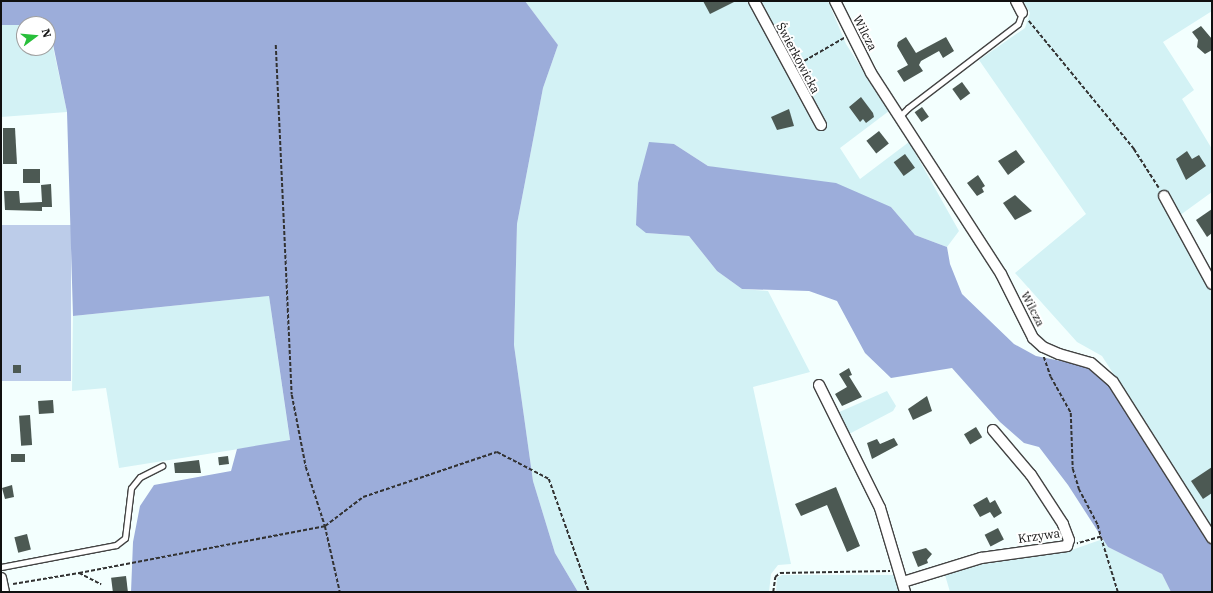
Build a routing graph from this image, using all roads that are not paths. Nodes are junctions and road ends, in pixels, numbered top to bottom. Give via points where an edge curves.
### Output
1 (754, 1) edge
2 (835, 1) edge
3 (1016, 1) edge
4 (1022, 13) joint
5 (900, 116) junction
6 (821, 125) dead end
7 (1164, 196) road end
8 (1212, 284) edge
9 (819, 385) dead end
10 (993, 430) dead end
11 (162, 466) dead end
12 (1212, 538) edge
13 (1, 567) edge
14 (904, 587) edge

1 - 6 street, Świerkowicka via 788,70
2 - 5 street, Wilcza via 850,35
3 - 4 street
4 - 5 lane via 1018,24
5 - 12 street, Wilcza via 1001,274 1033,338 1043,347 1091,363 1113,382
7 - 8 street
9 - 14 street, Krzywa via 880,508
10 - 14 street, Krzywa via 1031,475 1063,524 1069,540 1067,546 981,558
11 - 13 lane via 140,477 131,488 125,538 116,545

